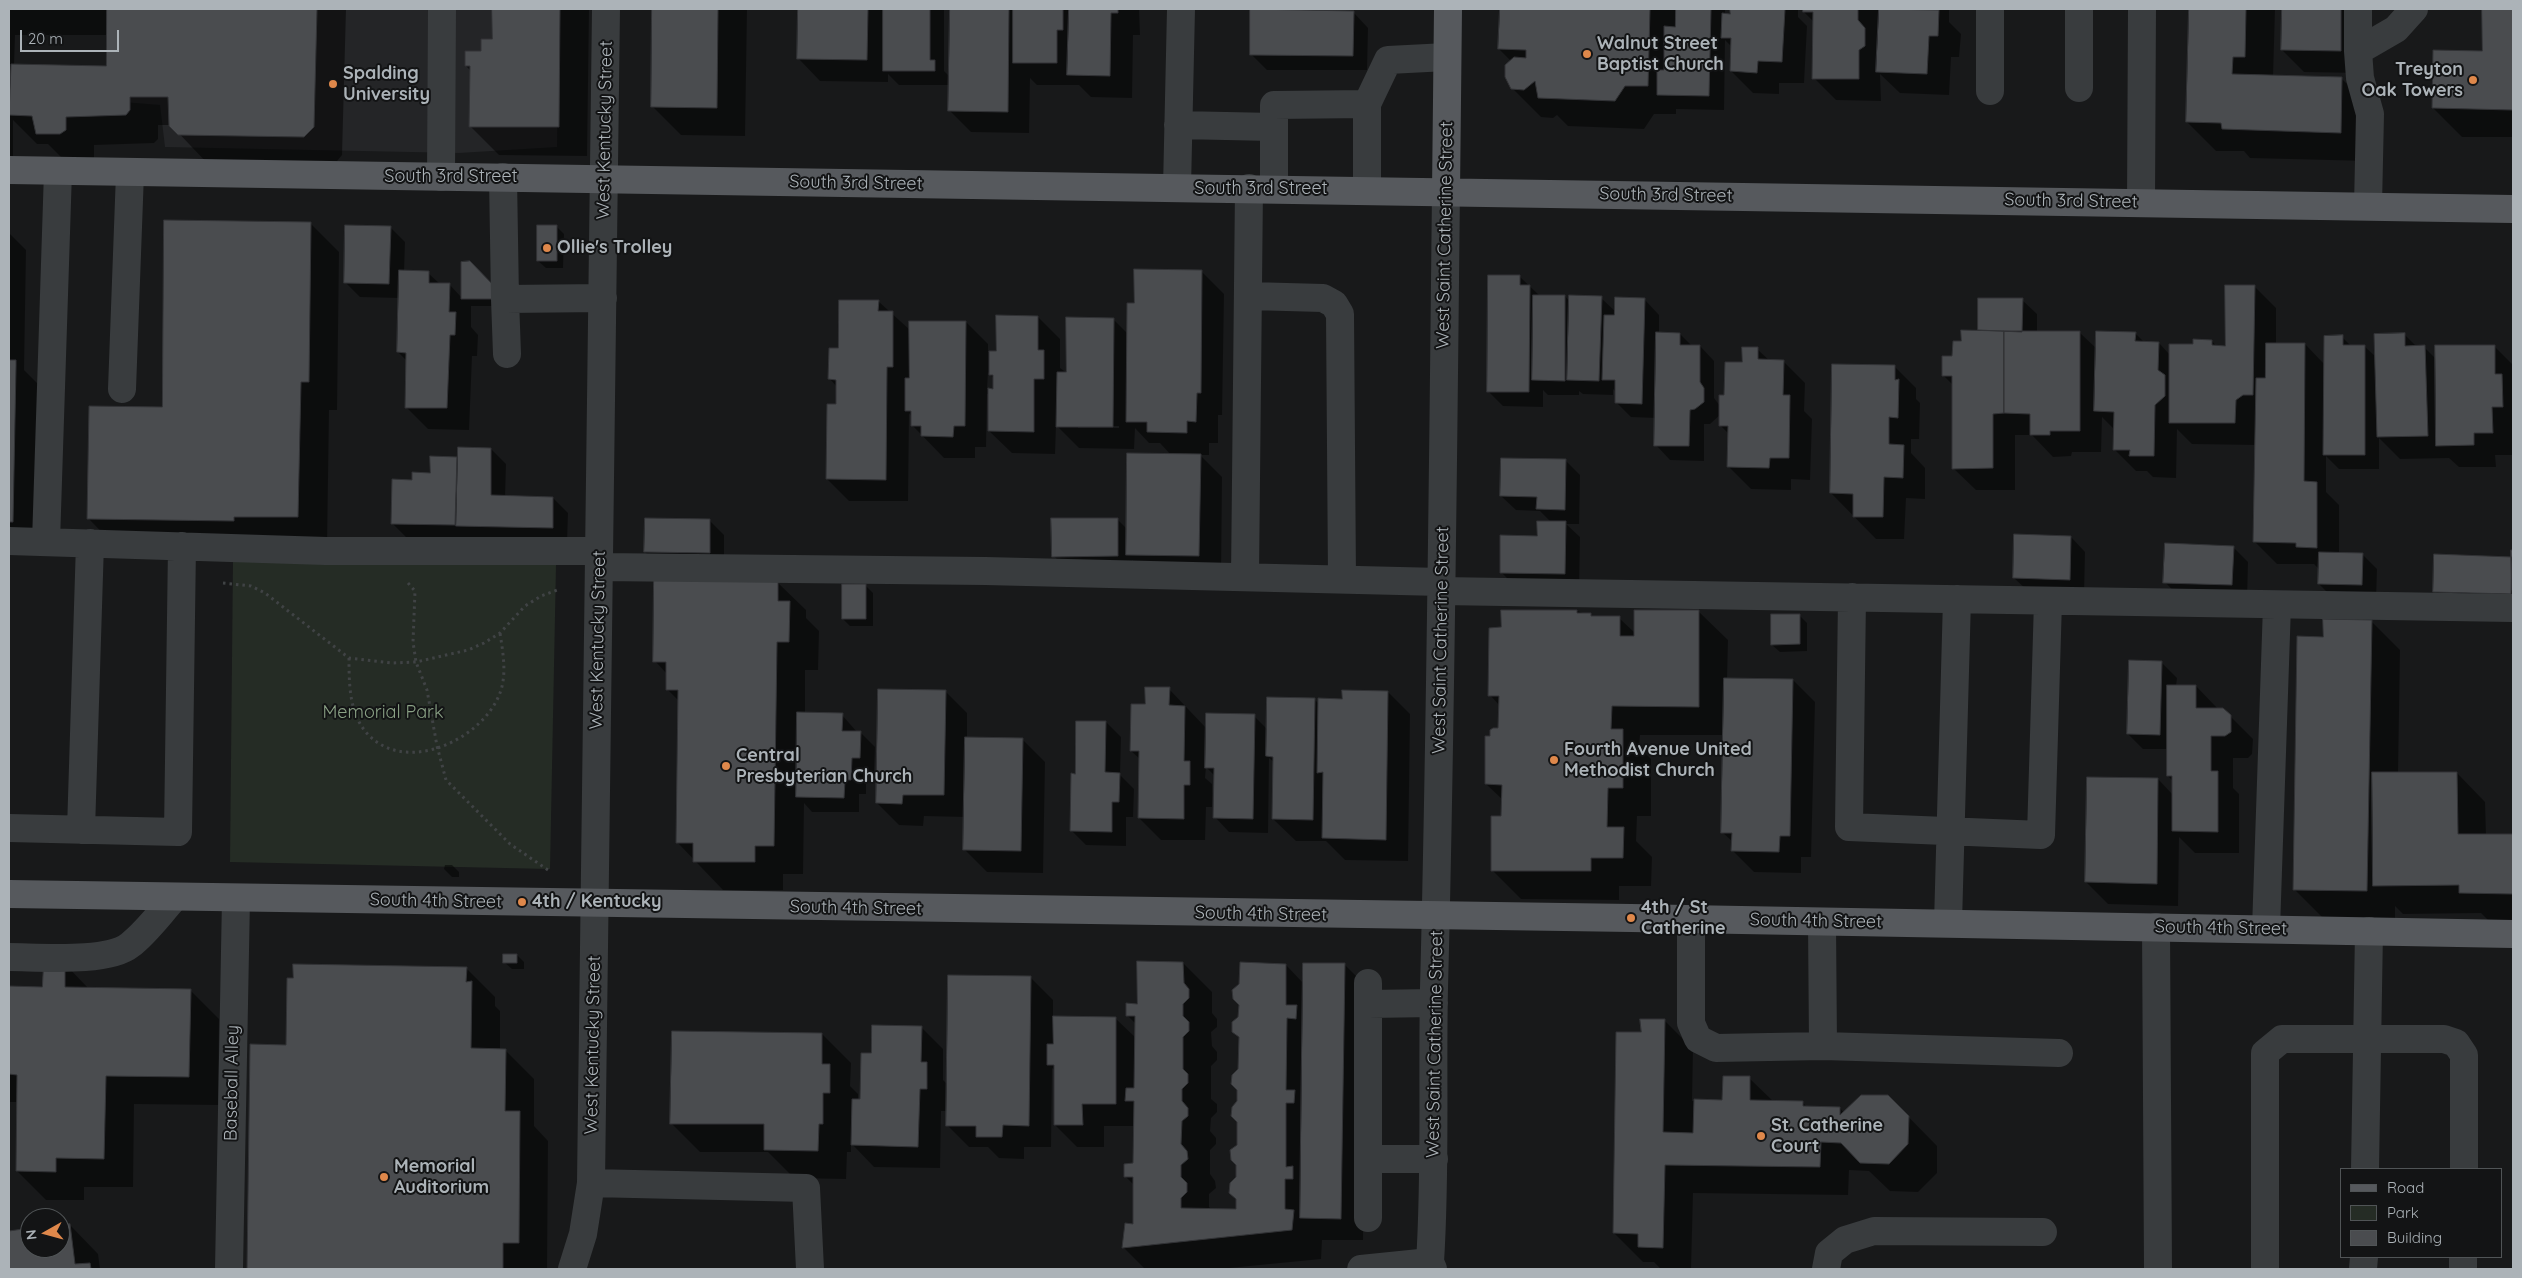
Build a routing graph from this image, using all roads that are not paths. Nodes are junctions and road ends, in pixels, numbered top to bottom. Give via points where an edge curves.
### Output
1 (442, 9) edge
2 (606, 9) edge
3 (1181, 9) edge
4 (1448, 9) edge
5 (1990, 9) edge
6 (2079, 9) edge
7 (2142, 9) edge
8 (2358, 9) edge
9 (2414, 9) edge
10 (2358, 51) junction
11 (1446, 57) junction
12 (2079, 88) dead end
13 (1990, 91) dead end
14 (1367, 104) junction
15 (1178, 125) junction
16 (1274, 127) junction
17 (9, 170) edge
18 (58, 171) junction
19 (130, 173) junction
20 (441, 177) junction
21 (503, 177) junction
22 (604, 178) junction
23 (1177, 188) junction
24 (1262, 188) junction
25 (1366, 190) junction
26 (1446, 191) junction
27 (2142, 202) junction
28 (2368, 206) junction
29 (2513, 209) edge
30 (1250, 296) junction
31 (603, 298) junction
32 (505, 299) junction
33 (507, 354) dead end
34 (122, 389) dead end
35 (9, 541) edge
36 (46, 542) junction
37 (90, 543) junction
38 (182, 546) junction
39 (599, 559) junction
40 (1245, 577) junction
41 (1342, 579) junction
42 (1441, 586) junction
43 (1852, 598) junction
44 (1957, 599) junction
45 (2048, 601) junction
46 (2277, 605) junction
47 (2513, 608) edge
48 (9, 828) edge
49 (80, 830) junction
50 (1949, 833) junction
51 (9, 894) edge
52 (175, 897) junction
53 (236, 898) junction
54 (594, 903) junction
55 (1436, 917) junction
56 (1691, 919) junction
57 (1822, 922) junction
58 (1948, 923) junction
59 (2156, 927) junction
60 (2266, 929) junction
61 (2369, 931) junction
62 (2513, 934) edge
63 (9, 957) edge
64 (1434, 1003) junction
65 (2367, 1039) junction
66 (1823, 1046) junction
67 (2059, 1053) dead end
68 (1368, 1158) junction
69 (1434, 1159) junction
70 (2365, 1168) edge
71 (2464, 1168) edge
72 (591, 1183) junction
73 (1368, 1218) dead end
74 (2043, 1232) dead end
75 (1431, 1266) edge
76 (229, 1269) edge
77 (572, 1269) edge
78 (810, 1269) edge
79 (1362, 1269) edge
80 (1826, 1269) edge
81 (2158, 1269) edge
82 (2265, 1269) edge

1 - 20 street
2 - 22 street, West Kentucky Street
3 - 15 street
4 - 11 main road, West Saint Catherine Street
5 - 13 street
6 - 12 street
7 - 27 street
8 - 10 street
9 - 10 street via 2396,29
10 - 28 street via 2360,78 2370,114
11 - 14 street via 1388,60
11 - 26 main road, West Saint Catherine Street
14 - 16 street via 1274,105
14 - 25 street
15 - 16 street
15 - 23 street
16 - 24 street
17 - 18 main road, South 3rd Street
18 - 19 main road, South 3rd Street
18 - 36 street
19 - 20 main road, South 3rd Street
19 - 34 street
20 - 21 main road, South 3rd Street
21 - 22 main road, South 3rd Street
21 - 32 street
22 - 23 main road, South 3rd Street
22 - 31 street, West Kentucky Street
23 - 24 main road, South 3rd Street
24 - 25 main road, South 3rd Street
24 - 30 street
25 - 26 main road, South 3rd Street
26 - 27 main road, South 3rd Street
26 - 42 street, West Saint Catherine Street
27 - 28 main road, South 3rd Street
28 - 29 main road, South 3rd Street
30 - 40 street
30 - 41 street via 1323,298 1334,304 1340,314
31 - 32 street
31 - 39 street, West Kentucky Street
32 - 33 street
35 - 36 street
36 - 37 street
37 - 38 street
37 - 49 street
38 - 39 street
38 - 49 street via 178,832
39 - 40 street
39 - 54 street, West Kentucky Street
40 - 41 street
41 - 42 street
42 - 43 street
42 - 55 street, West Saint Catherine Street
43 - 44 street
43 - 50 street via 1850,827
44 - 45 street
44 - 50 street
45 - 46 street
45 - 50 street via 2041,835
46 - 47 street
46 - 60 street
48 - 49 street
50 - 58 street
51 - 52 main road, South 4th Street
52 - 53 main road, South 4th Street
52 - 63 street via 130,945 117,953
53 - 54 main road, South 4th Street
53 - 76 street, Baseball Alley
54 - 55 main road, South 4th Street
54 - 72 street, West Kentucky Street
55 - 56 main road, South 4th Street
55 - 64 street, West Saint Catherine Street
56 - 57 main road, South 4th Street
56 - 66 street via 1691,1023 1698,1039 1716,1048
57 - 58 main road, South 4th Street
57 - 66 street
58 - 59 main road, South 4th Street
59 - 60 main road, South 4th Street
59 - 81 street
60 - 61 main road, South 4th Street
61 - 62 main road, South 4th Street
61 - 65 street
64 - 68 street via 1368,993
64 - 69 street, West Saint Catherine Street
65 - 70 street
65 - 71 street via 2444,1039 2456,1043 2464,1055
65 - 82 street via 2282,1039 2265,1053
66 - 67 street
68 - 69 street
68 - 73 street
69 - 75 street, West Saint Catherine Street
72 - 77 street, West Kentucky Street via 583,1234
72 - 78 street via 806,1188
74 - 80 street via 1874,1231 1845,1240 1829,1253
75 - 79 street

